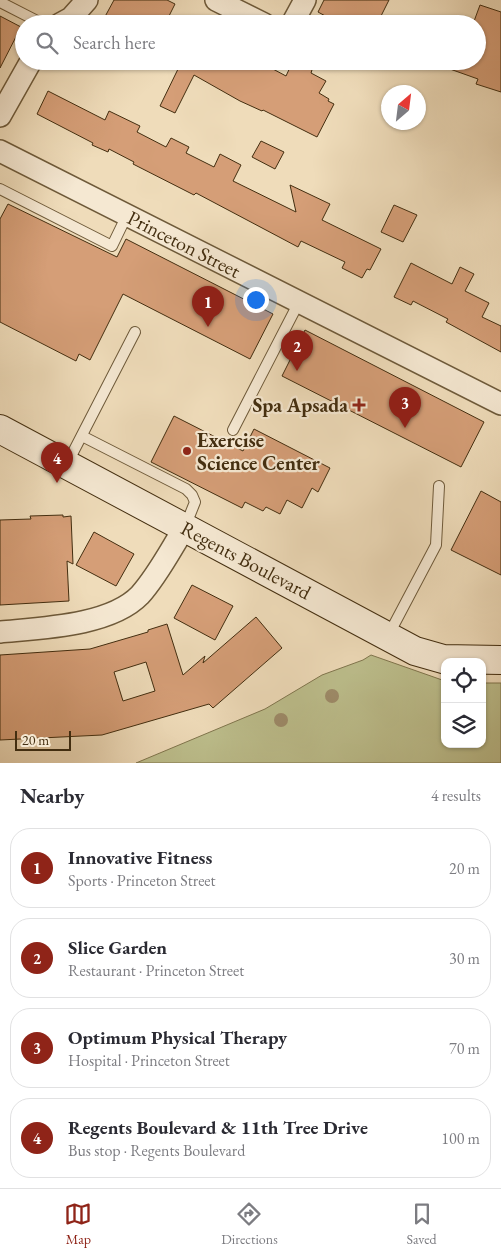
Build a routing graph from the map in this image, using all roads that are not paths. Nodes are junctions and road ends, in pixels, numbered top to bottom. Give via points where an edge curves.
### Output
1 (87, 0) edge
2 (216, 0) edge
3 (305, 0) edge
4 (0, 2) edge
5 (25, 15) edge
6 (74, 15) edge
7 (246, 15) edge
8 (297, 15) edge
9 (26, 70) edge
10 (0, 116) edge
11 (1, 155) edge
12 (0, 189) edge
13 (127, 215) junction
14 (299, 302) junction
15 (135, 332) dead end
16 (501, 404) edge
17 (0, 429) edge
18 (233, 430) dead end
19 (82, 436) junction
20 (67, 464) junction
21 (439, 486) dead end
22 (185, 527) junction
23 (0, 632) edge
24 (388, 637) junction
25 (496, 662) edge

1 - 6 street
2 - 7 street
3 - 8 street
4 - 5 lane
9 - 10 street
11 - 13 street, Princeton Street
12 - 13 lane via 112,246
13 - 14 street, Princeton Street
14 - 16 street, Princeton Street
14 - 18 lane
15 - 19 lane
17 - 20 main road, Regents Boulevard
19 - 20 lane
19 - 22 lane via 192,494 195,502
20 - 22 main road, Regents Boulevard
21 - 24 lane via 436,545
22 - 23 street via 140,595 126,606 61,626
22 - 24 main road, Regents Boulevard
24 - 25 main road, Regents Boulevard via 415,651 443,659

